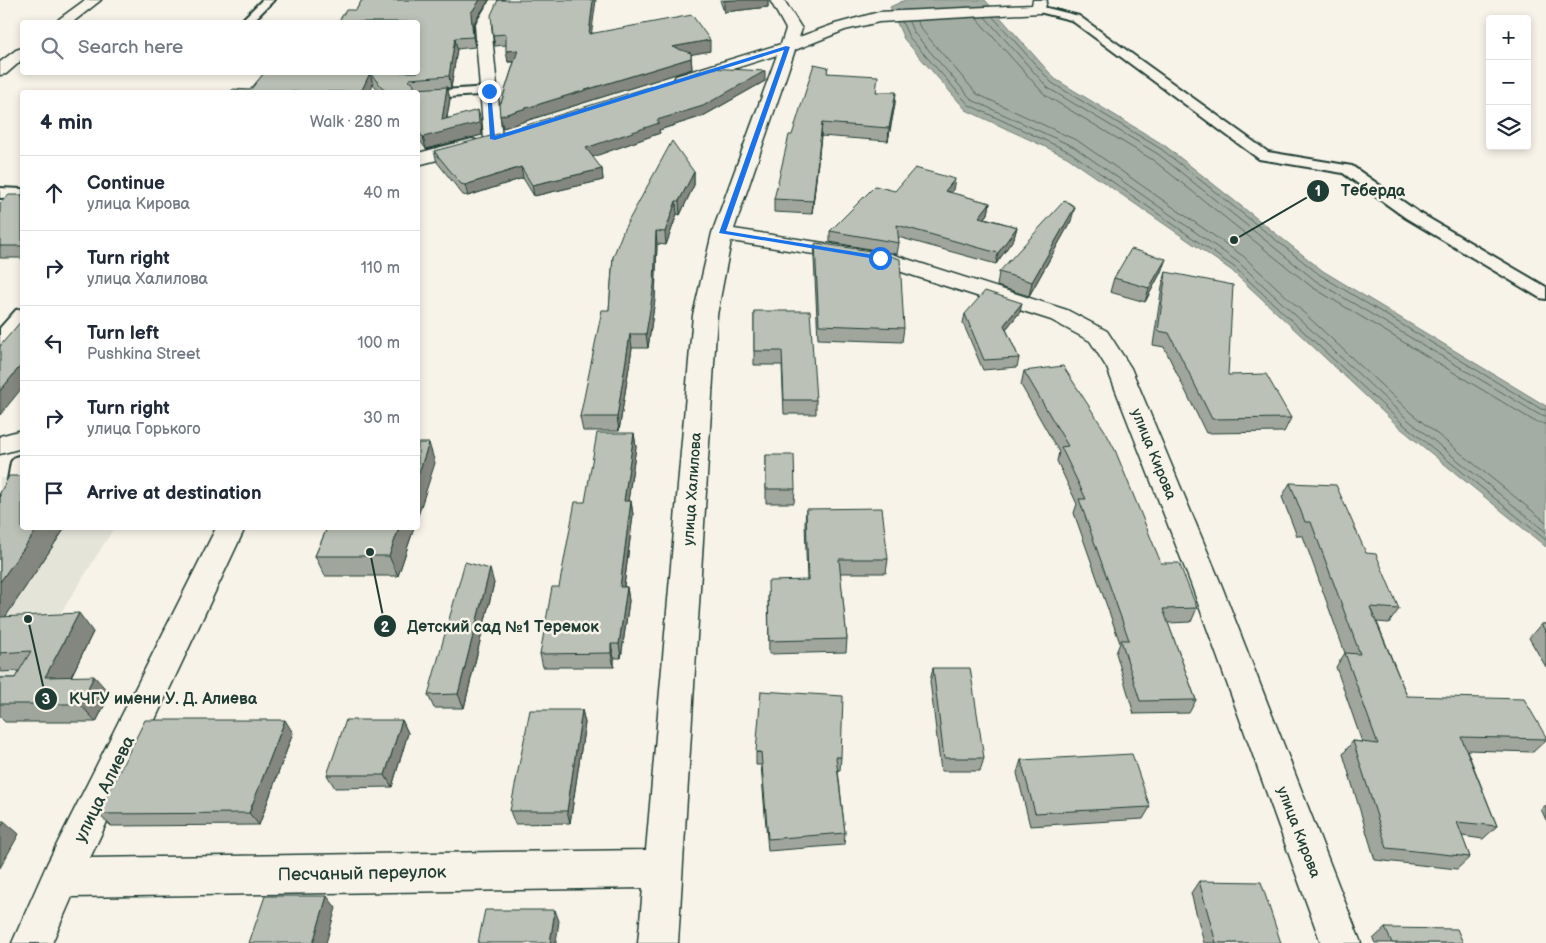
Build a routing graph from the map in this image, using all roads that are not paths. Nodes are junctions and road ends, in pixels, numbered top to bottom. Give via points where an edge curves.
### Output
1 (94, 0) edge
2 (268, 0) edge
3 (497, 0) edge
4 (777, 0) edge
5 (1039, 4) edge
6 (67, 20) edge
7 (248, 20) edge
8 (787, 47) junction
9 (20, 55) edge
10 (0, 70) edge
11 (664, 86) edge
12 (489, 91) junction
13 (420, 95) edge
14 (512, 133) edge
15 (493, 139) junction
16 (420, 158) edge
17 (0, 193) edge
18 (20, 193) edge
19 (722, 233) junction
20 (1546, 294) edge
21 (20, 316) edge
22 (0, 339) edge
23 (20, 440) edge
24 (0, 445) edge
25 (20, 474) edge
26 (0, 512) edge
27 (229, 530) edge
28 (663, 869) junction
29 (61, 878) junction
30 (32, 943) edge
31 (658, 943) edge
32 (1341, 943) edge

1 - 6 street
2 - 7 lane
3 - 12 street via 483,25
4 - 8 street, улица Халилова via 794,29
5 - 8 street via 879,17 840,27
5 - 20 lane via 1075,18 1264,156 1347,169 1412,215
8 - 11 street
8 - 19 street, улица Халилова
9 - 10 street
12 - 13 lane
12 - 15 street
14 - 15 street
15 - 16 street
17 - 18 lane
19 - 28 street, улица Халилова via 705,315
19 - 32 street, улица Кирова via 880,258 1059,314 1099,336 1119,368 1206,584
21 - 22 lane
23 - 24 street
25 - 26 lane via 18,487
27 - 29 street, улица Алиева
28 - 29 street, Песчаный переулок
28 - 31 street, улица Халилова
29 - 30 street, улица Алиева

